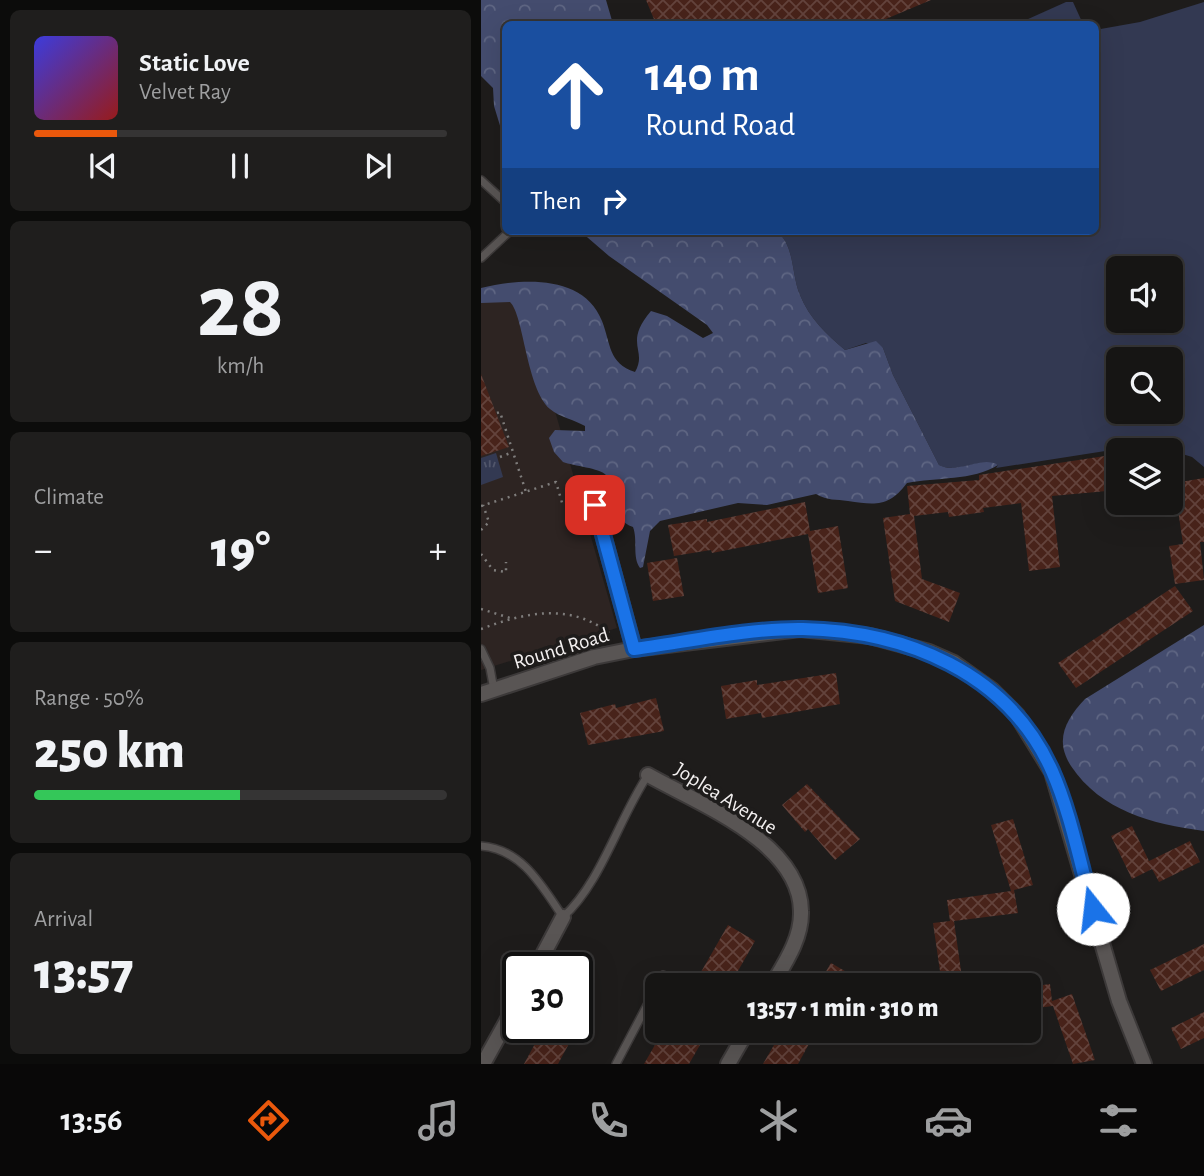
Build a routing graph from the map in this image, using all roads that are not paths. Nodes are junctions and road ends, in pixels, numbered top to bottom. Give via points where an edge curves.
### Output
1 (481, 180) edge
2 (502, 199) edge
3 (506, 235) edge
4 (481, 258) edge
5 (595, 505) dead end
6 (481, 649) edge
7 (634, 649) junction
8 (487, 692) edge
9 (648, 775) joint
10 (481, 846) edge
11 (563, 917) junction
12 (544, 952) edge
13 (779, 973) edge
14 (645, 1009) edge
15 (502, 1030) edge
16 (740, 1043) edge
17 (483, 1064) edge
18 (616, 1064) edge
19 (728, 1064) edge
20 (1144, 1064) edge

1 - 2 lane
3 - 4 lane
5 - 7 street
6 - 8 lane via 490,668
7 - 8 street, Round Road via 594,657
7 - 20 street, Round Road via 800,629 870,636 954,663 976,677 1017,715 1052,772 1119,1001
9 - 11 lane via 582,897
9 - 13 street, Joplea Avenue via 757,838 781,859 798,892 802,912 792,950
10 - 11 lane via 496,847 516,857
11 - 12 street
14 - 18 lane
15 - 17 street
16 - 19 street

